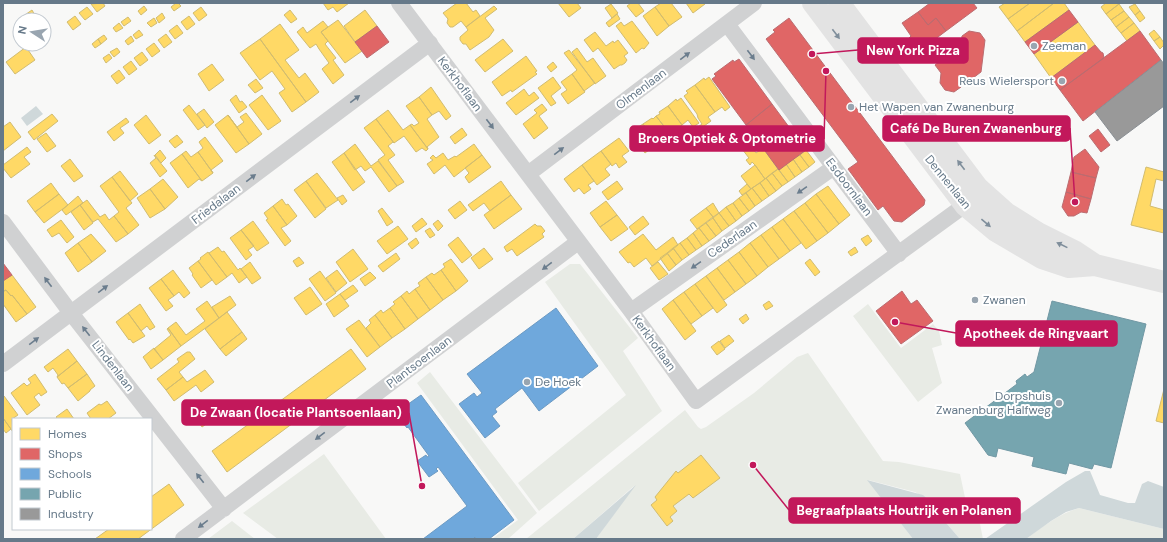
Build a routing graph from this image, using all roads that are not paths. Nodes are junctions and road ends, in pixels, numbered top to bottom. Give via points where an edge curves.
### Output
1 (399, 3) edge
2 (754, 3) edge
3 (813, 3) edge
4 (839, 3) edge
5 (728, 24) junction
6 (430, 44) junction
7 (834, 167) junction
8 (528, 174) junction
9 (978, 188) junction
10 (965, 205) junction
11 (3, 222) edge
12 (578, 242) junction
13 (899, 254) junction
14 (1095, 265) junction
15 (1164, 282) edge
16 (631, 311) junction
17 (71, 313) junction
18 (3, 364) edge
19 (224, 509) junction
20 (184, 539) edge

1 - 6 street, Kerkhoflaan
2 - 5 street, Olmenlaan
3 -> 10 main road, Dennenlaan
9 -> 4 main road, Dennenlaan
5 -> 7 street, Esdoornlaan
8 -> 5 street, Olmenlaan
6 -> 8 street, Kerkhoflaan
17 -> 6 street, Friedalaan
7 - 13 street, Esdoornlaan
7 -> 16 street, Cederlaan
8 - 12 street, Kerkhoflaan
9 - 10 street, Kerkhoflaan
14 -> 9 main road, Dennenlaan via 1006,213
10 - 13 street, Kerkhoflaan
10 -> 14 main road, Dennenlaan via 996,231 1042,258 1069,267
17 -> 11 street, Lindenlaan
12 - 16 street, Kerkhoflaan
12 -> 19 street, Plantsoenlaan
13 - 16 street, Kerkhoflaan via 696,401
14 - 15 main road, Dennenlaan
18 -> 17 street, Friedalaan
19 -> 17 street, Lindenlaan
19 -> 20 street, Plantsoenlaan

